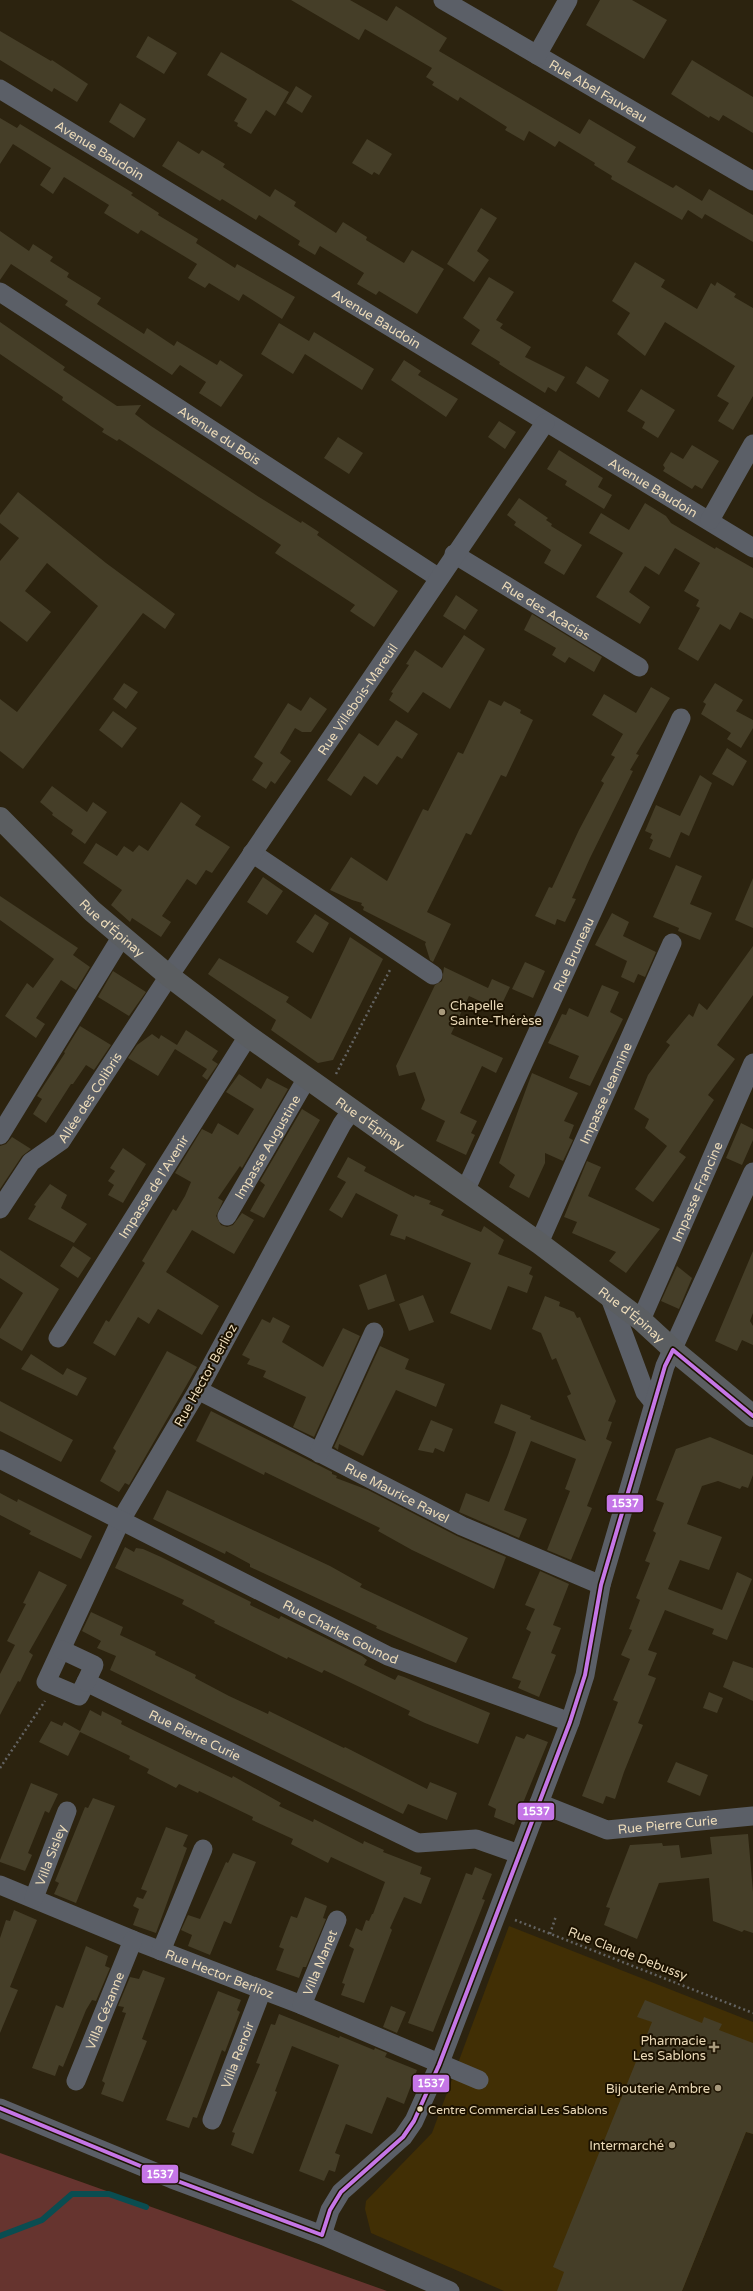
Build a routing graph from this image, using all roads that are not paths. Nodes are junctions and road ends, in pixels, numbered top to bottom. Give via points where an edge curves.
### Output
1 (444, 0) edge
2 (568, 0) edge
3 (537, 55) junction
4 (0, 89) edge
5 (753, 181) edge
6 (0, 292) edge
7 (545, 423) junction
8 (753, 444) edge
9 (710, 520) junction
10 (753, 548) edge
11 (454, 554) junction
12 (439, 578) junction
13 (639, 667) dead end
14 (681, 718) dead end
15 (0, 818) edge
16 (252, 853) junction
17 (122, 936) junction
18 (672, 943) dead end
19 (433, 975) dead end
20 (169, 976) junction
21 (248, 1036) junction
22 (753, 1063) edge
23 (307, 1078) junction
24 (352, 1110) junction
25 (0, 1135) edge
26 (753, 1172) edge
27 (465, 1191) junction
28 (0, 1209) edge
29 (227, 1216) dead end
30 (540, 1243) junction
31 (608, 1295) junction
32 (641, 1320) junction
33 (374, 1332) dead end
34 (58, 1338) dead end
35 (673, 1350) junction
36 (198, 1390) junction
37 (654, 1403) junction
38 (753, 1416) edge
39 (319, 1453) junction
40 (0, 1459) edge
41 (121, 1520) junction
42 (601, 1585) junction
43 (62, 1650) junction
44 (86, 1682) junction
45 (570, 1722) junction
46 (539, 1803) junction
47 (67, 1811) dead end
48 (753, 1816) edge
49 (203, 1850) dead end
50 (519, 1854) junction
51 (1, 1890) edge
52 (34, 1898) junction
53 (337, 1920) dead end
54 (133, 1940) junction
55 (161, 1951) junction
56 (262, 1990) junction
57 (302, 2005) junction
58 (439, 2065) junction
59 (479, 2080) dead end
60 (76, 2081) dead end
61 (0, 2108) edge
62 (212, 2120) dead end
63 (322, 2235) junction
64 (450, 2291) edge

1 - 3 street, Rue Abel Fauveau
2 - 3 street
3 - 5 street, Rue Abel Fauveau
4 - 7 street, Avenue Baudoin
6 - 12 street, Avenue du Bois
7 - 9 street, Avenue Baudoin
7 - 11 street, Rue Villebois-Mareuil
8 - 9 street
9 - 10 street, Avenue Baudoin
11 - 12 street, Rue Villebois-Mareuil
11 - 13 street, Rue des Acacias
12 - 16 street, Rue Villebois-Mareuil
14 - 27 street, Rue Bruneau
15 - 17 main road, Rue d'Épinay via 92,911
16 - 19 street
16 - 20 street, Rue Villebois-Mareuil
17 - 20 main road, Rue d'Épinay
17 - 25 street
18 - 30 street, Impasse Jeannine
20 - 21 main road, Rue d'Épinay
20 - 28 street, Allée des Colibris via 62,1141 31,1162
21 - 23 main road, Rue d'Épinay
21 - 34 street, Impasse de l'Avenir
22 - 32 street, Impasse Francine
23 - 24 main road, Rue d'Épinay
23 - 29 street, Impasse Augustine
24 - 27 main road, Rue d'Épinay
24 - 36 street, Rue Hector Berlioz via 342,1124
26 - 35 street
27 - 30 main road, Rue d'Épinay
30 - 31 main road, Rue d'Épinay
31 - 32 main road, Rue d'Épinay
31 - 37 street via 645,1392
32 - 35 main road, Rue d'Épinay
33 - 39 street
35 - 37 street
35 - 38 main road, Rue d'Épinay
36 - 39 street, Rue Maurice Ravel
36 - 41 street, Rue Hector Berlioz
37 - 42 street
39 - 42 street, Rue Maurice Ravel via 462,1526
40 - 41 street
41 - 43 street
41 - 45 street, Rue Charles Gounod via 388,1656
42 - 45 street via 585,1675
43 - 44 street via 94,1665
43 - 44 street via 46,1682 78,1696
44 - 50 street, Rue Pierre Curie via 418,1843 476,1839
45 - 46 street
46 - 48 street, Rue Pierre Curie via 606,1830
46 - 50 street
47 - 52 street, Villa Sisley
49 - 55 street
50 - 58 street
51 - 52 street, Rue Hector Berlioz
52 - 54 street, Rue Hector Berlioz
53 - 57 street, Villa Manet
54 - 55 street, Rue Hector Berlioz
54 - 60 street, Villa Cézanne
55 - 56 street, Rue Hector Berlioz
56 - 57 street, Rue Hector Berlioz
56 - 62 street, Villa Renoir
57 - 58 street, Rue Hector Berlioz
58 - 59 street, Rue Hector Berlioz
58 - 63 street via 414,2121 403,2137 342,2192 330,2210
61 - 63 street via 172,2179
63 - 64 street

